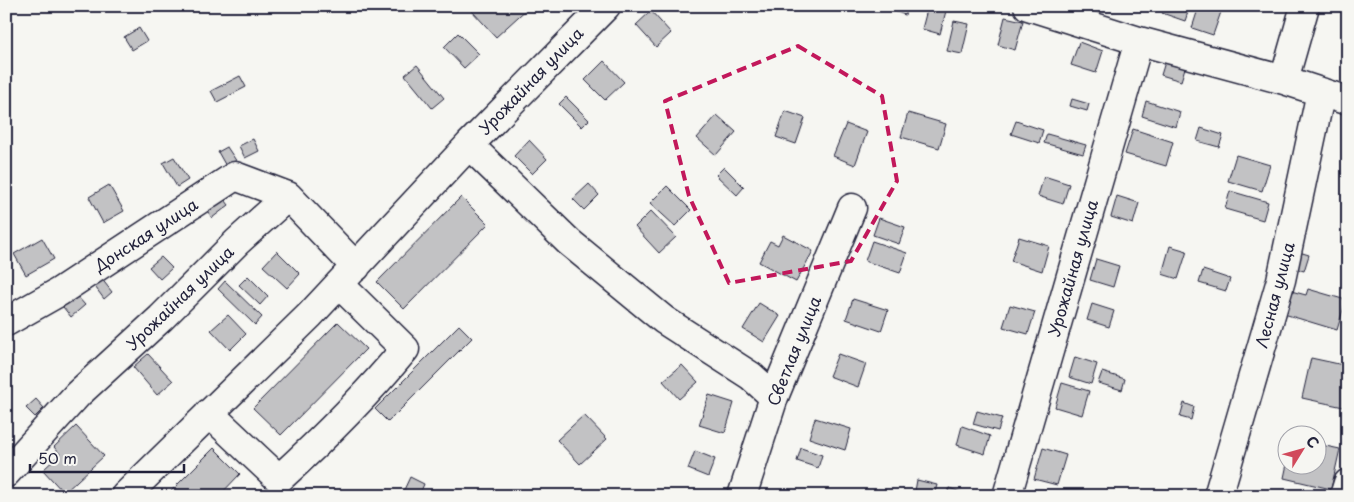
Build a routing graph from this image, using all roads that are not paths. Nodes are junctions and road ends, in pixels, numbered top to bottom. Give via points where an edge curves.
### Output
1 (606, 6) edge
2 (1028, 6) edge
3 (1305, 6) edge
4 (1139, 41) junction
5 (1284, 80) junction
6 (1321, 92) junction
7 (1348, 101) edge
8 (469, 145) junction
9 (288, 196) junction
10 (852, 208) dead end
11 (348, 276) junction
12 (6, 322) edge
13 (774, 397) junction
14 (209, 414) junction
15 (6, 473) edge
16 (1348, 483) edge
17 (125, 496) edge
18 (742, 496) edge
19 (1007, 496) edge
20 (1218, 496) edge
21 (1344, 496) edge

1 - 8 street, Урожайная улица
2 - 4 street
3 - 5 street
4 - 5 street
4 - 19 street, Урожайная улица
5 - 6 street
6 - 7 street
6 - 20 street, Лесная улица via 1281,280
8 - 11 street, Урожайная улица
8 - 13 street via 569,242 664,320 751,376
9 - 11 street
9 - 12 street, Донская улица via 235,176 59,292
9 - 15 street, Урожайная улица via 78,394
10 - 13 street, Светлая улица
11 - 14 street, Урожайная улица
11 - 14 street via 405,349 315,446 279,479
13 - 18 street, Светлая улица
14 - 17 street, Урожайная улица
16 - 21 street

